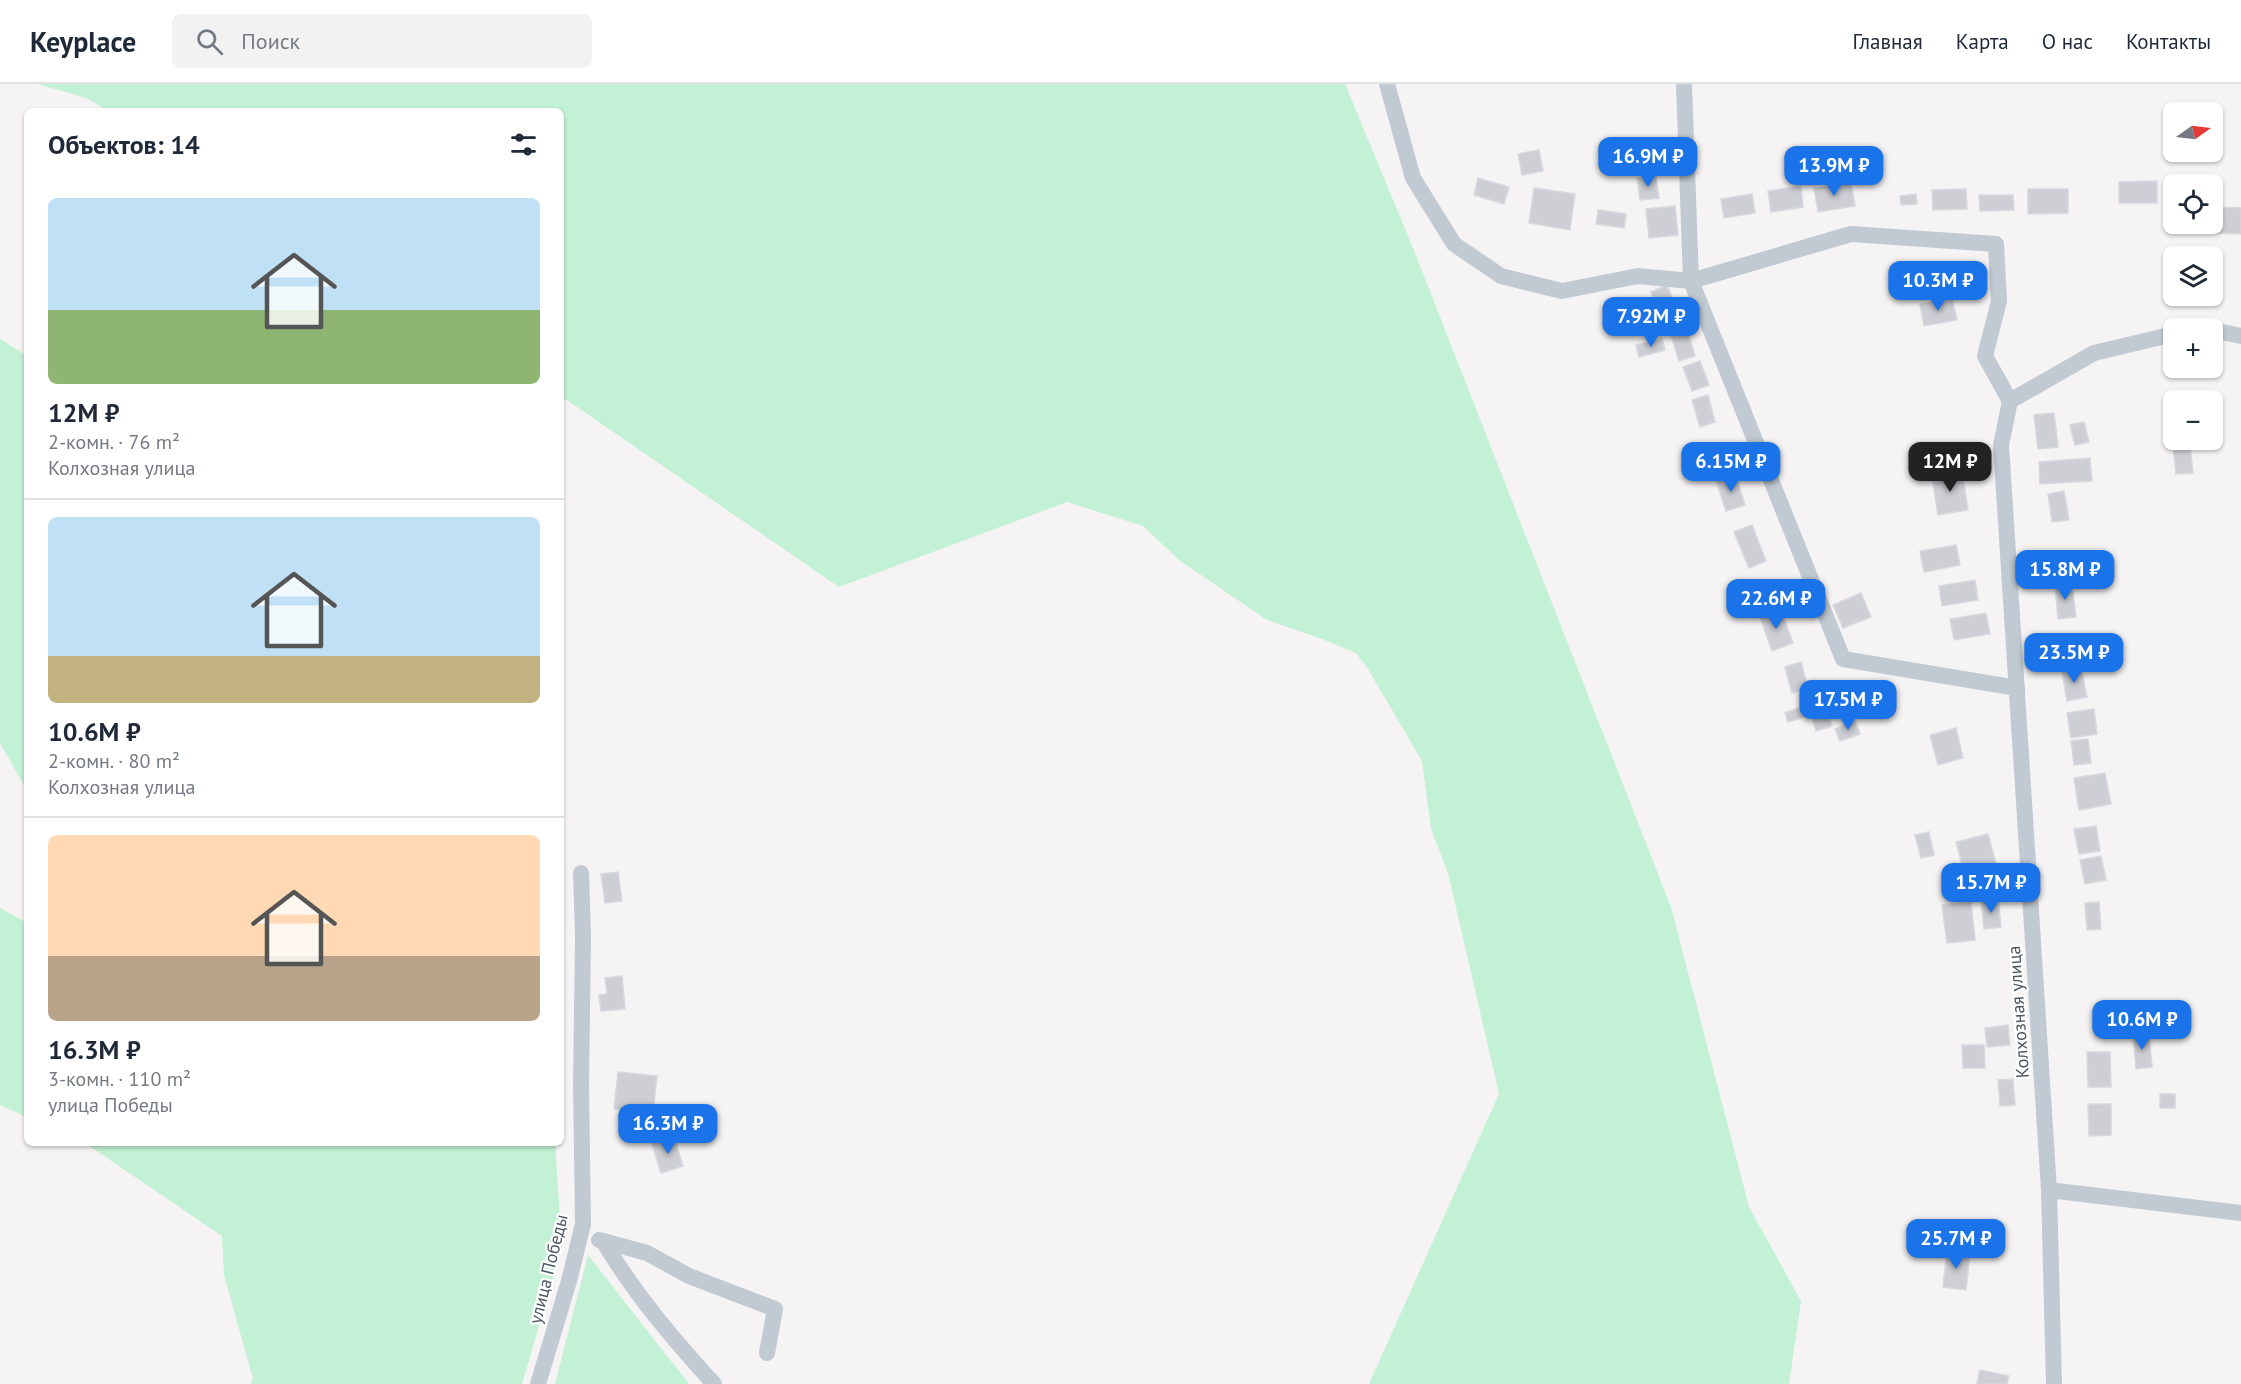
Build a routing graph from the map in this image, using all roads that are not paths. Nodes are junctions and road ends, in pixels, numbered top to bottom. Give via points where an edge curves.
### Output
1 (1387, 84) edge
2 (1684, 84) edge
3 (1691, 281) junction
4 (2223, 332) edge
5 (2163, 336) edge
6 (2241, 336) edge
7 (2010, 401) junction
8 (2017, 688) junction
9 (580, 873) dead end
10 (2049, 1190) junction
11 (2241, 1213) edge
12 (580, 1236) junction
13 (603, 1241) junction
14 (767, 1353) dead end
15 (538, 1384) edge
16 (714, 1384) edge
17 (2054, 1384) edge

1 - 3 street via 1413,178 1454,244 1501,276 1562,291 1638,276
2 - 3 street
3 - 7 street via 1851,234 1996,244 1999,301 1985,356
3 - 8 street via 1843,659
4 - 6 street
5 - 7 street via 2094,352
7 - 8 street, Колхозная улица via 2001,445
8 - 10 street, Колхозная улица
9 - 12 street, улица Победы
10 - 11 street
10 - 17 street, Колхозная улица
12 - 13 street
12 - 15 street, улица Победы
13 - 14 street via 647,1254 689,1276 775,1309
13 - 16 street via 650,1310

